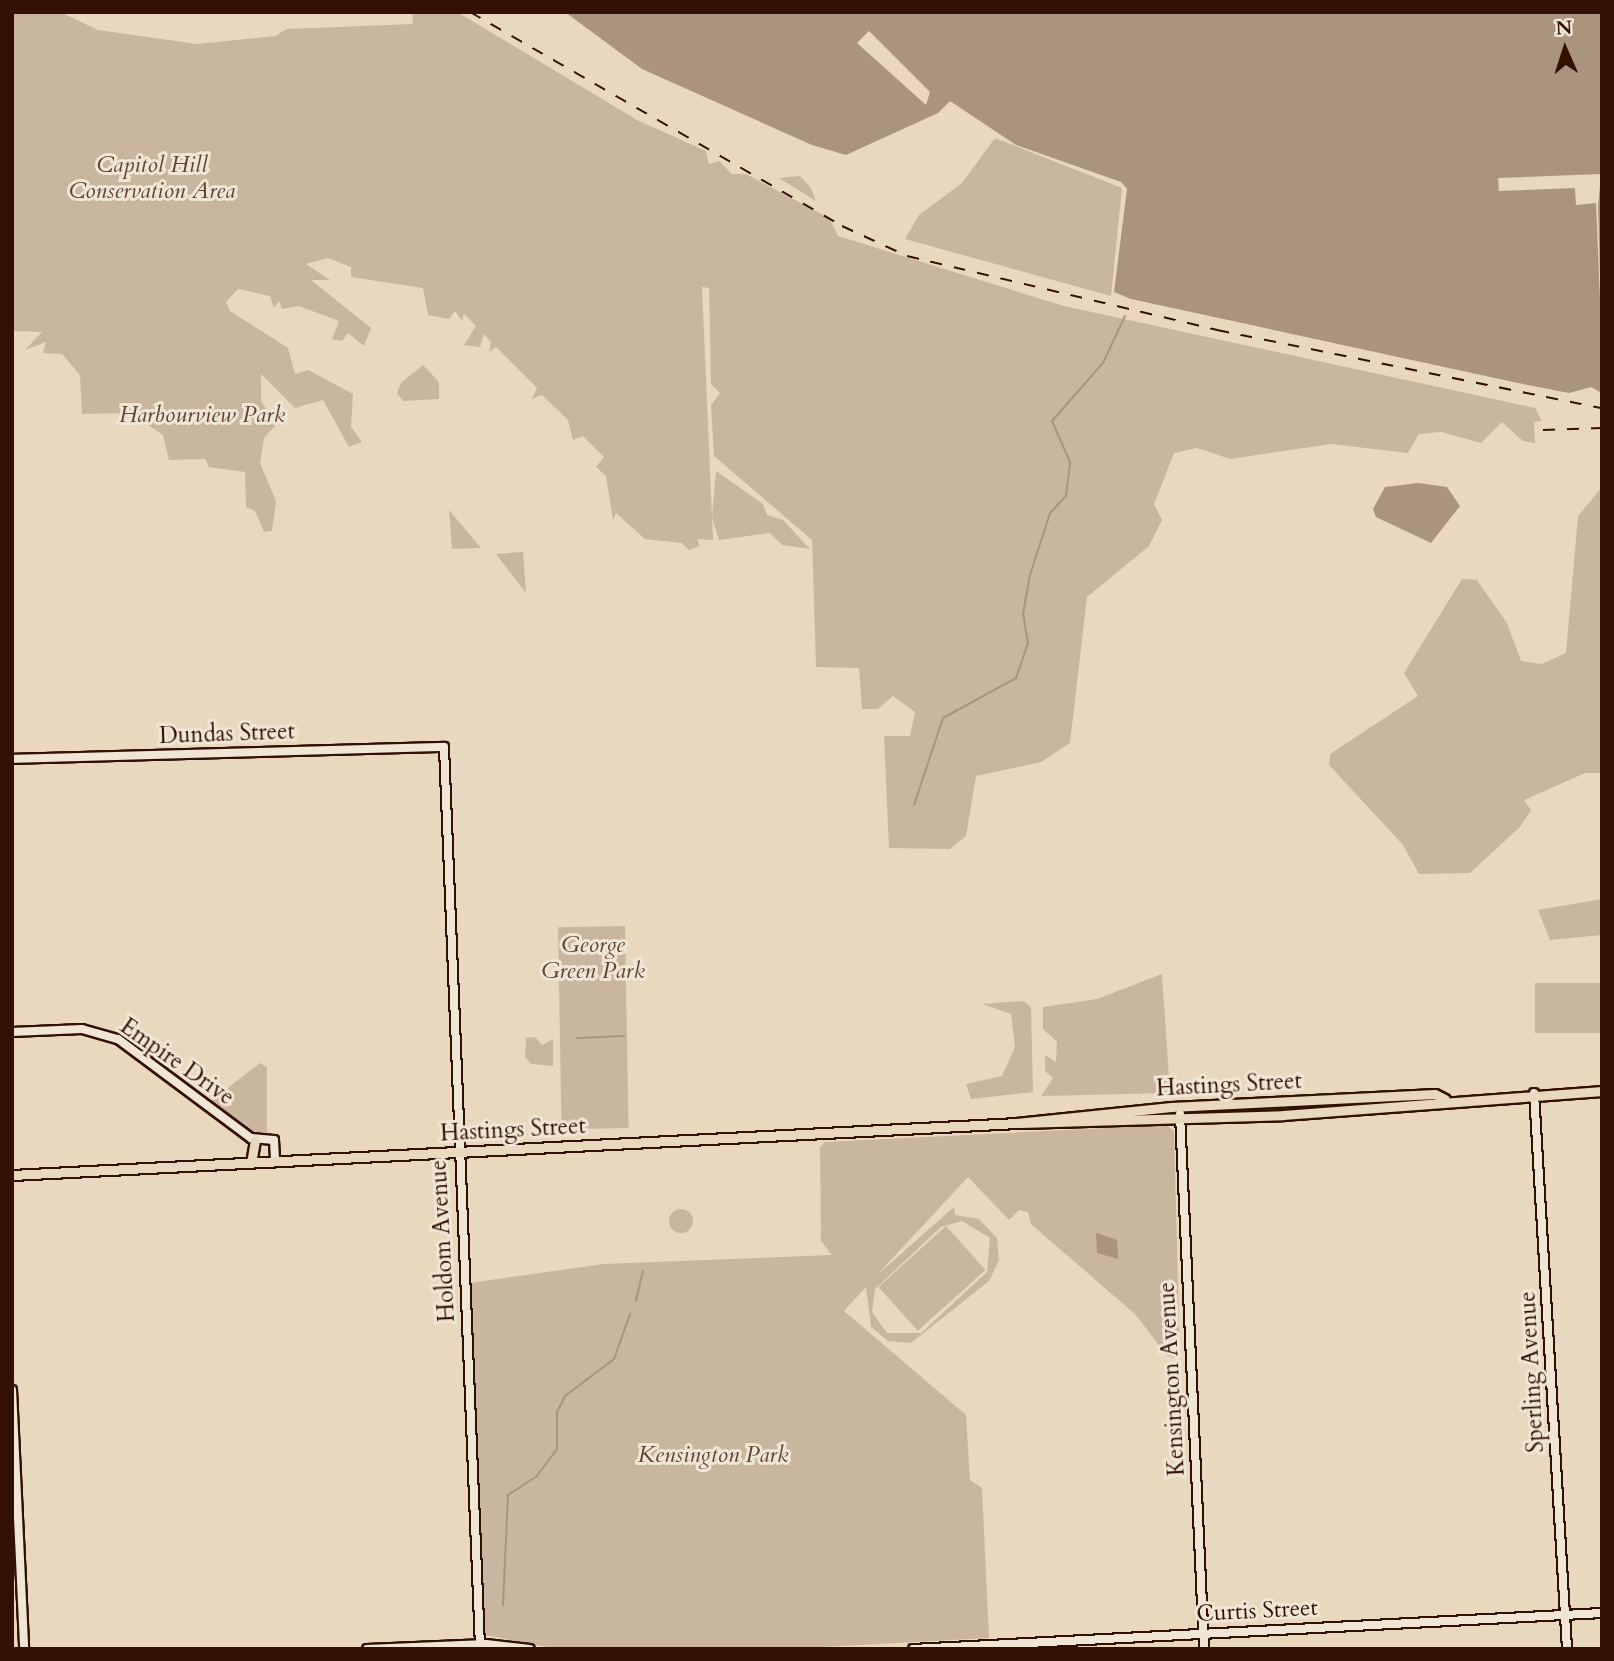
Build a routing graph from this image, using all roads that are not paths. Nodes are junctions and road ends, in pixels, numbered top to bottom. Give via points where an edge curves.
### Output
1 (444, 747) joint
2 (12, 759) edge
3 (12, 1031) edge
4 (1602, 1091) edge
5 (1534, 1093) junction
6 (1445, 1099) junction
7 (1180, 1107) junction
8 (1180, 1120) junction
9 (1016, 1123) junction
10 (254, 1140) junction
11 (458, 1152) junction
12 (275, 1162) junction
13 (251, 1164) junction
14 (12, 1175) edge
15 (12, 1390) edge
16 (1602, 1613) edge
17 (1565, 1615) junction
18 (1203, 1634) junction
19 (480, 1646) edge
20 (24, 1649) edge
21 (367, 1649) edge
22 (530, 1649) edge
23 (914, 1649) edge
24 (1204, 1649) edge
25 (1567, 1649) edge

1 - 2 street, Dundas Street
1 - 11 street, Holdom Avenue
3 - 10 street, Empire Drive via 82,1029 118,1039
4 - 5 main road, Hastings Street
5 - 6 main road, Hastings Street
5 - 17 street, Sperling Avenue
6 - 7 main road, Hastings Street via 1435,1094
6 - 8 main road, Hastings Street via 1399,1108
7 - 8 street, Kensington Avenue
7 - 9 main road, Hastings Street
8 - 9 main road, Hastings Street
8 - 18 street, Kensington Avenue
9 - 11 main road, Hastings Street
10 - 12 street via 274,1140
10 - 13 main road
11 - 12 main road, Hastings Street
11 - 19 street, Holdom Avenue
12 - 13 main road, Hastings Street
13 - 14 main road, Hastings Street
15 - 20 street
16 - 17 street, Curtis Street
17 - 18 street, Curtis Street
17 - 25 street, Sperling Avenue
18 - 23 street, Curtis Street
18 - 24 street, Kensington Avenue
19 - 21 street
19 - 22 street

